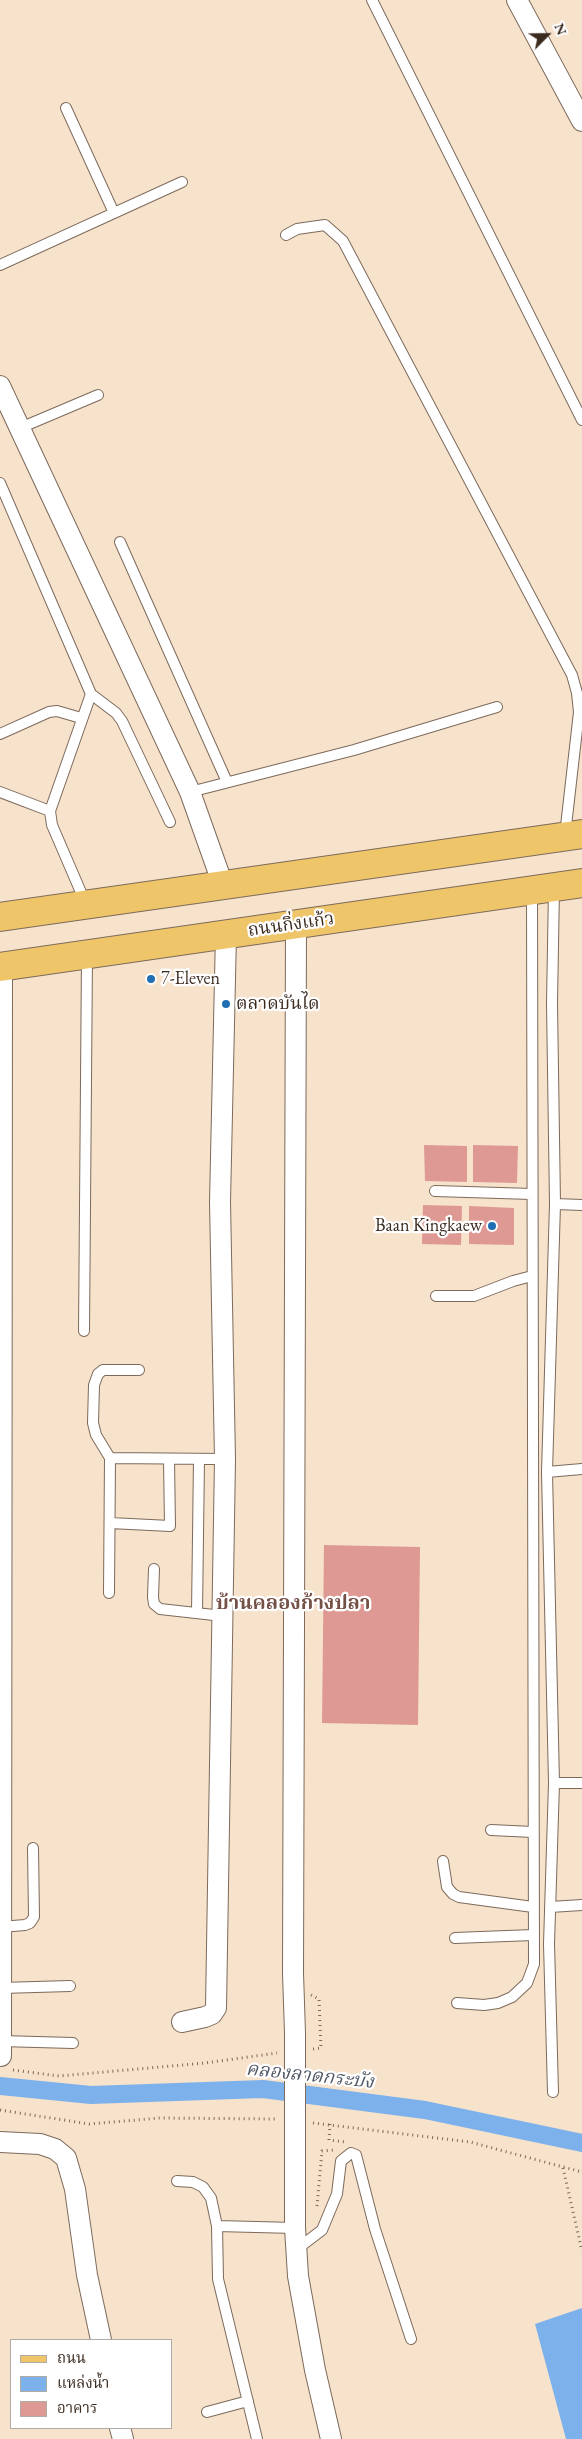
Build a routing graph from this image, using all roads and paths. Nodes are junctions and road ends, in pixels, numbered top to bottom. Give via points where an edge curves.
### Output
1 (372, 0) edge
2 (517, 0) edge
3 (66, 108) dead end
4 (582, 121) edge
5 (182, 182) dead end
6 (114, 213) junction
7 (286, 235) dead end
8 (0, 265) edge
9 (0, 386) edge
10 (98, 395) dead end
11 (582, 420) edge
12 (20, 428) junction
13 (0, 483) edge
14 (120, 542) dead end
15 (91, 694) junction
16 (497, 707) dead end
17 (81, 718) junction
18 (0, 734) edge
19 (227, 782) junction
20 (0, 792) edge
21 (190, 792) junction
22 (50, 811) junction
23 (170, 822) dead end
24 (573, 835) edge
25 (582, 883) edge
26 (223, 885) junction
27 (543, 889) junction
28 (86, 905) junction
29 (0, 917) edge
30 (296, 924) junction
31 (226, 934) junction
32 (87, 954) junction
33 (1, 967) edge
34 (435, 1191) dead end
35 (532, 1194) junction
36 (555, 1204) junction
37 (582, 1205) edge
38 (532, 1276) junction
39 (436, 1296) dead end
40 (84, 1331) dead end
41 (138, 1370) dead end
42 (110, 1458) junction
43 (169, 1459) junction
44 (199, 1459) junction
45 (225, 1459) junction
46 (582, 1469) edge
47 (547, 1472) junction
48 (110, 1523) junction
49 (154, 1569) dead end
50 (109, 1593) dead end
51 (197, 1614) junction
52 (223, 1616) junction
53 (0, 1622) edge
54 (0, 1781) edge
55 (554, 1783) junction
56 (582, 1783) edge
57 (491, 1830) dead end
58 (533, 1832) junction
59 (33, 1848) dead end
60 (443, 1861) dead end
61 (582, 1905) edge
62 (533, 1907) junction
63 (550, 1907) junction
64 (0, 1927) edge
65 (533, 1935) junction
66 (455, 1938) dead end
67 (70, 1986) dead end
68 (293, 1986) junction
69 (1, 1988) edge
70 (457, 2003) dead end
71 (0, 2012) edge
72 (182, 2022) dead end
73 (299, 2041) junction
74 (73, 2043) dead end
75 (286, 2052) dead end
76 (3, 2055) edge
77 (553, 2092) dead end
78 (330, 2124) dead end
79 (0, 2142) edge
80 (346, 2149) dead end
81 (338, 2150) dead end
82 (563, 2168) dead end
83 (178, 2181) dead end
84 (316, 2208) dead end
85 (217, 2226) junction
86 (295, 2228) junction
87 (296, 2250) junction
88 (582, 2251) edge
89 (101, 2339) edge
90 (411, 2339) dead end
91 (248, 2401) junction
92 (207, 2412) dead end
93 (257, 2439) edge
94 (331, 2439) edge

1 - 11 lane
2 - 4 street
3 - 6 lane
5 - 6 lane
6 - 8 lane
7 - 24 lane via 297,229 325,225 343,241 572,675 579,712
9 - 12 street
10 - 12 lane
12 - 21 street
13 - 15 lane
14 - 19 lane
15 - 17 lane
15 - 23 lane via 122,720
16 - 19 lane via 354,750
17 - 18 lane via 49,712
17 - 22 lane
19 - 21 lane
20 - 22 lane
21 - 26 street
22 - 28 lane via 52,825
24 - 26 main road
25 - 27 main road, ถนนกิ่งแก้ว
26 - 28 main road
27 - 30 main road, ถนนกิ่งแก้ว
27 - 35 lane
27 - 36 lane via 552,1003
28 - 29 main road
30 - 31 main road, ถนนกิ่งแก้ว
30 - 68 street
31 - 32 main road, ถนนกิ่งแก้ว
31 - 45 street via 220,1202
32 - 33 main road, ถนนกิ่งแก้ว
32 - 40 lane
33 - 53 street
34 - 35 lane
35 - 38 lane
36 - 37 lane
36 - 47 lane
38 - 39 lane via 474,1296
38 - 58 lane
41 - 42 lane via 103,1370 94,1385 93,1423 96,1435
42 - 43 lane
42 - 48 lane
43 - 44 lane
43 - 48 lane via 170,1526
44 - 45 lane
44 - 51 lane
45 - 52 street
46 - 47 lane
47 - 55 lane
48 - 50 lane
49 - 51 lane via 154,1604 160,1609
51 - 52 lane
52 - 72 street via 216,2008 212,2014
53 - 54 street
54 - 64 street
55 - 56 lane
55 - 63 lane
57 - 58 lane
58 - 62 lane
59 - 64 lane via 34,1917 24,1925
60 - 62 lane via 447,1887 453,1894
61 - 63 lane
62 - 65 lane
63 - 77 lane
64 - 69 street
65 - 66 lane
65 - 70 lane via 534,1964 527,1983 512,1997 484,2005
67 - 69 lane
68 - 73 street
68 - 73 path via 319,1999 321,2048
69 - 71 street
71 - 76 street
73 - 86 street
74 - 76 lane
75 - 76 path via 59,2076 34,2074
78 - 80 path via 329,2140 346,2142
79 - 89 street via 40,2144 55,2149 66,2158 72,2170 87,2275
81 - 84 path via 322,2152
82 - 88 path
83 - 85 lane via 193,2182 203,2187 211,2198
85 - 86 lane
85 - 91 lane via 218,2279
86 - 87 street
87 - 90 lane via 322,2230 337,2194 341,2161 351,2153 356,2155 375,2230
87 - 94 street via 303,2304
91 - 92 lane
91 - 93 lane

